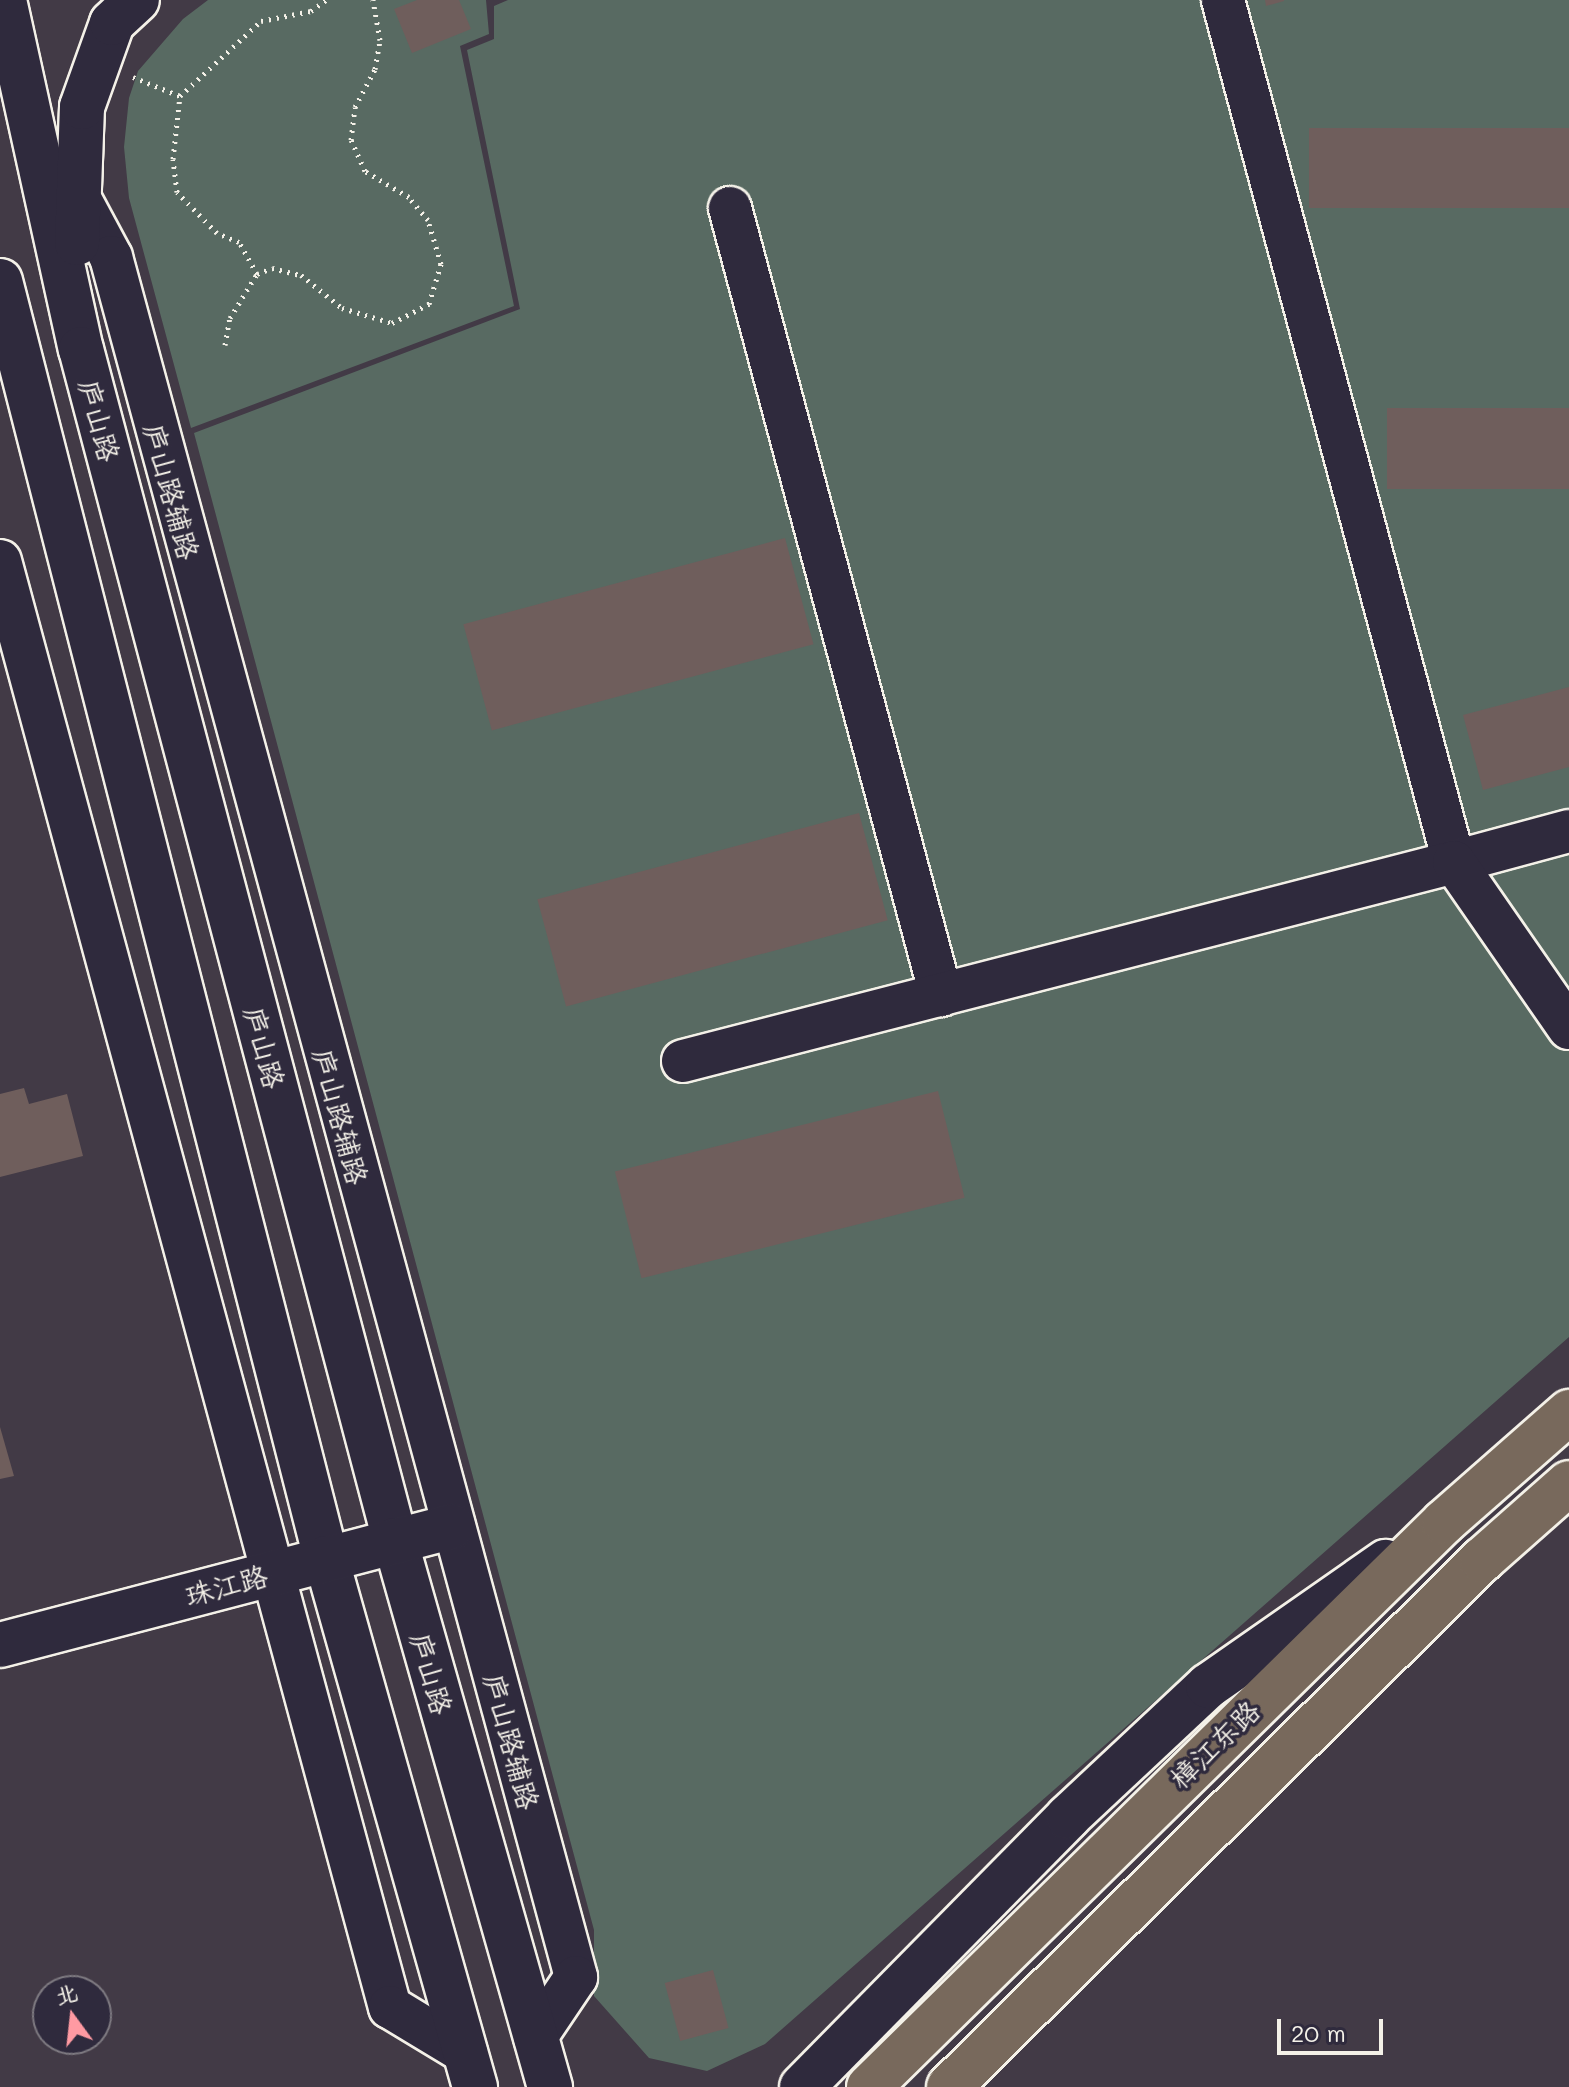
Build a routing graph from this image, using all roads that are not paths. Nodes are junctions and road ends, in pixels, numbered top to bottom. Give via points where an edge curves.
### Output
1 (4, 0) edge
2 (137, 0) edge
3 (1223, 0) edge
4 (75, 190) junction
5 (730, 208) dead end
6 (0, 281) edge
7 (9, 343) edge
8 (81, 349) junction
9 (0, 561) edge
10 (1569, 831) edge
11 (1454, 862) junction
12 (941, 995) junction
13 (1569, 1028) edge
14 (683, 1061) dead end
15 (1569, 1412) edge
16 (1569, 1483) edge
17 (1444, 1522) junction
18 (453, 1526) junction
19 (395, 1540) junction
20 (326, 1558) junction
21 (275, 1571) junction
22 (0, 1645) edge
23 (549, 2069) edge
24 (472, 2077) edge
25 (802, 2087) edge
26 (869, 2087) edge
27 (949, 2087) edge

1 - 8 main road, 庐山路
2 - 4 main road via 112,23 82,107
3 - 11 street
4 - 8 main road
4 - 18 street, 庐山路辅路 via 111,257
5 - 12 street
6 - 7 main road
7 - 20 main road
8 - 19 main road, 庐山路
9 - 21 street
10 - 11 street
11 - 12 street
11 - 13 street
12 - 14 street
15 - 17 main road, 樟江东路
16 - 27 main road, 樟江东路 via 1482,1560
17 - 25 main road via 1208,1686 1068,1817
17 - 26 main road, 樟江东路
18 - 19 main road, 珠江路
18 - 23 street, 庐山路辅路 via 576,1977
19 - 20 main road, 珠江路
19 - 23 main road, 庐山路
20 - 21 main road, 珠江路
20 - 24 main road
21 - 22 main road, 珠江路
21 - 24 street via 390,2007

